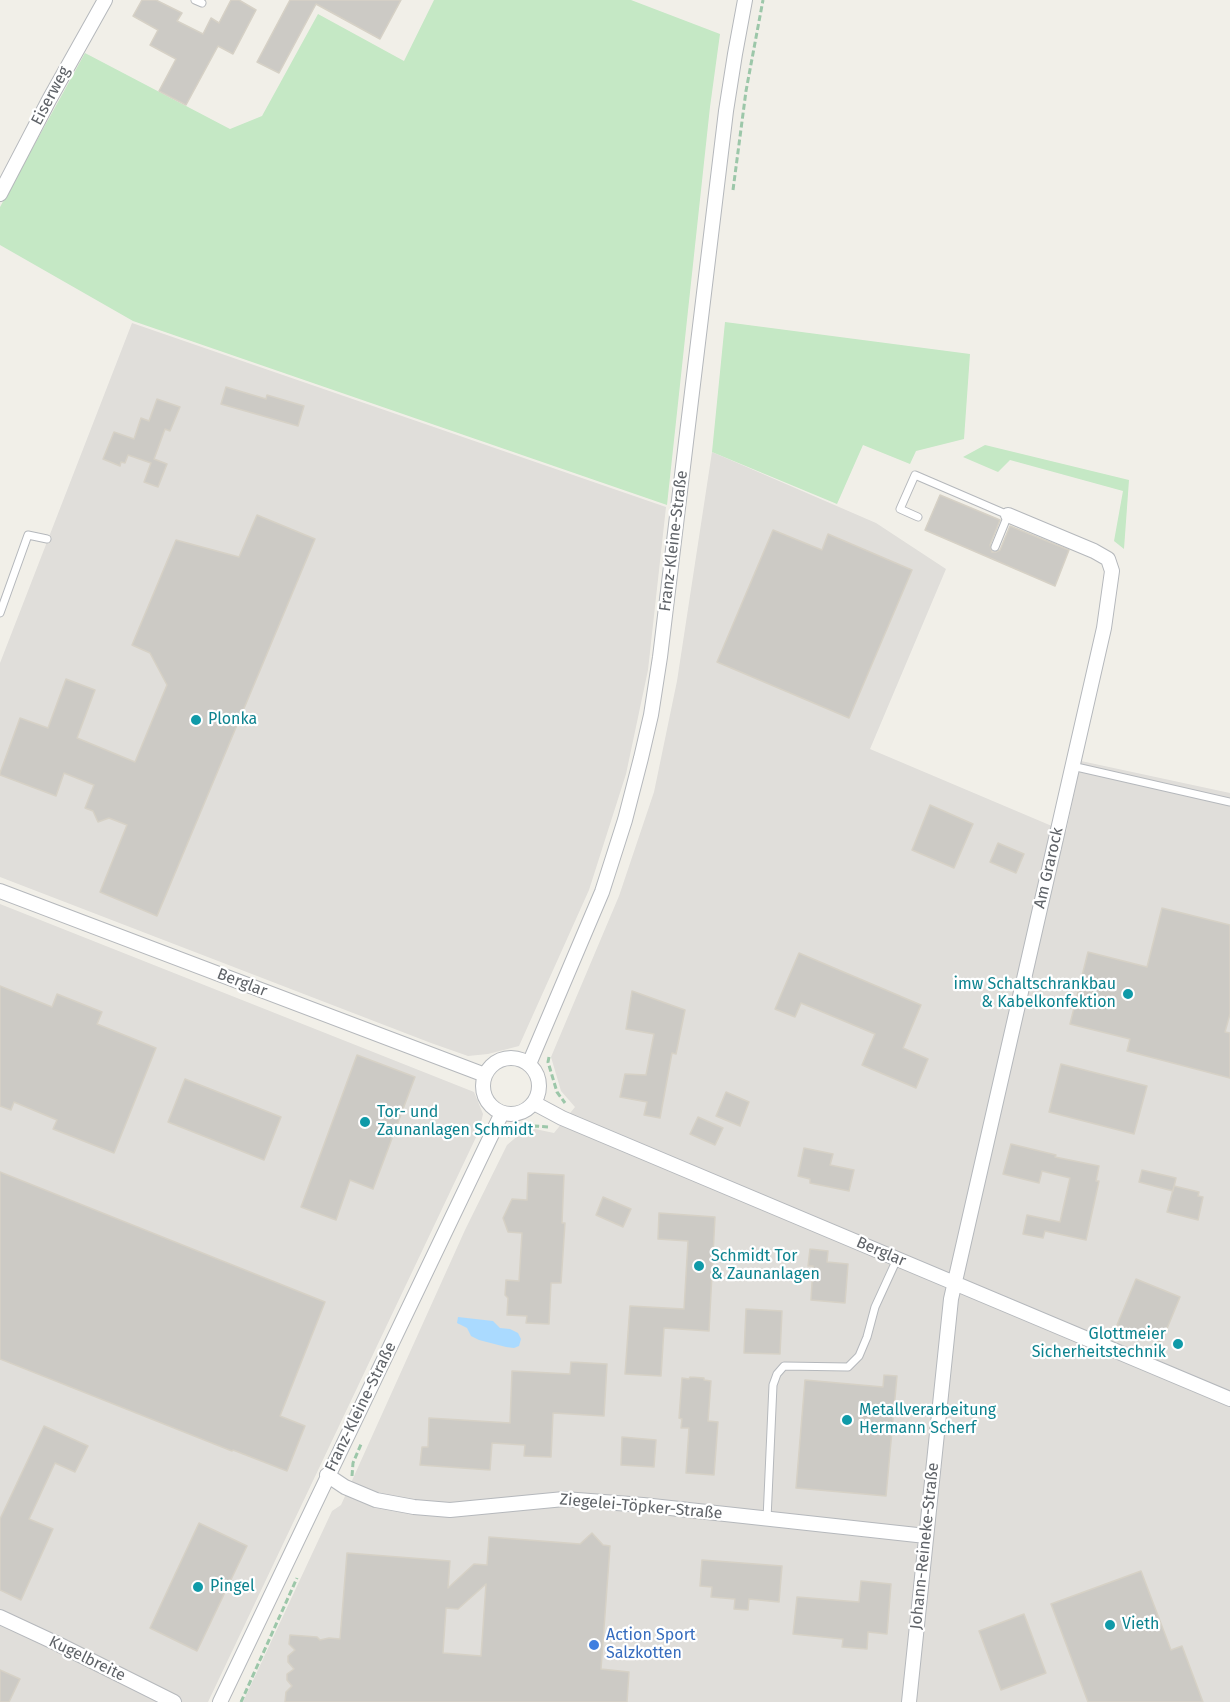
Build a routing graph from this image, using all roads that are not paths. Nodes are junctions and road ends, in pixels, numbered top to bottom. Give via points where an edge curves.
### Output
1 (105, 0) edge
2 (745, 0) edge
3 (0, 194) edge
4 (1008, 516) junction
5 (918, 517) dead end
6 (47, 539) dead end
7 (995, 547) dead end
8 (0, 613) edge
9 (1072, 766) junction
10 (1230, 802) edge
11 (0, 891) edge
12 (529, 1064) junction
13 (485, 1076) junction
14 (534, 1104) junction
15 (502, 1113) junction
16 (897, 1259) junction
17 (954, 1284) junction
18 (1230, 1399) edge
19 (327, 1476) junction
20 (766, 1519) junction
21 (926, 1536) junction
22 (0, 1617) edge
23 (174, 1702) edge
24 (220, 1702) edge
25 (909, 1702) edge

1 - 3 street, Eiserweg
2 - 12 street, Franz-Kleine-Straße via 726,111 651,715 602,892
4 - 5 lane via 915,475 900,509
4 - 7 lane
4 - 9 street, Am Grarock via 1094,551 1108,559 1112,571 1104,628
6 - 8 lane via 28,535
9 - 10 lane
9 - 17 street, Am Grarock
11 - 13 street, Berglar
12 - 13 street via 504,1059 489,1068
12 - 14 street via 540,1086
13 - 15 street via 484,1094 494,1109
14 - 15 street via 520,1113
14 - 16 street, Berglar
15 - 19 street, Franz-Kleine-Straße
16 - 17 street, Berglar
16 - 20 lane via 875,1306 860,1356 848,1367 784,1366 777,1374 773,1385
17 - 18 street, Berglar
17 - 21 street, Johann-Reineke-Straße
19 - 20 street, Ziegelei-Töpker-Straße via 376,1500 414,1507 450,1510 564,1499
19 - 24 street, Franz-Kleine-Straße
20 - 21 street, Ziegelei-Töpker-Straße
21 - 25 street, Johann-Reineke-Straße
22 - 23 street, Kugelbreite

